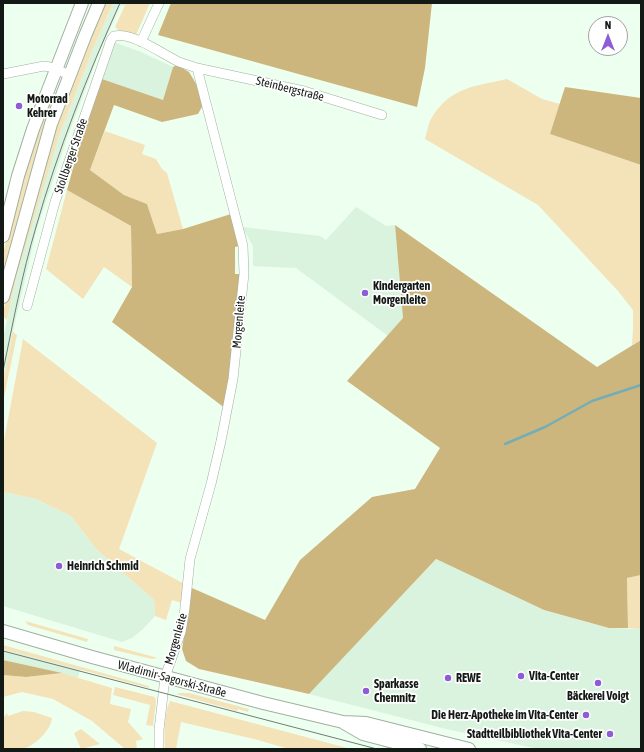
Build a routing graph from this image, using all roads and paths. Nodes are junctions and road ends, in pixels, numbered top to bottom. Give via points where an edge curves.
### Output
1 (82, 3) edge
2 (99, 3) edge
3 (159, 3) edge
4 (142, 42) junction
5 (197, 68) junction
6 (57, 69) junction
7 (3, 74) edge
8 (70, 75) junction
9 (382, 116) dead end
10 (3, 236) edge
11 (3, 297) edge
12 (27, 306) dead end
13 (3, 631) edge
14 (165, 677) junction
15 (343, 722) junction
16 (159, 749) edge
17 (420, 749) edge
18 (469, 749) edge

1 - 6 main road
2 - 8 main road
3 - 4 street
4 - 5 street via 179,62
4 - 12 street, Stollberger Straße via 118,35 111,40 55,202
5 - 9 street, Steinbergstraße via 304,91
5 - 14 street, Morgenleite via 243,246 244,274 236,357 221,441 190,559 181,632
6 - 7 street via 44,66
6 - 8 street
6 - 10 main road via 33,129
8 - 11 main road via 51,124
13 - 14 main road, Wladimir-Sagorski-Straße
14 - 15 main road, Wladimir-Sagorski-Straße
14 - 16 street, Morgenleite
15 - 17 main road, Wladimir-Sagorski-Straße via 363,734
15 - 18 main road, Wladimir-Sagorski-Straße via 366,723

